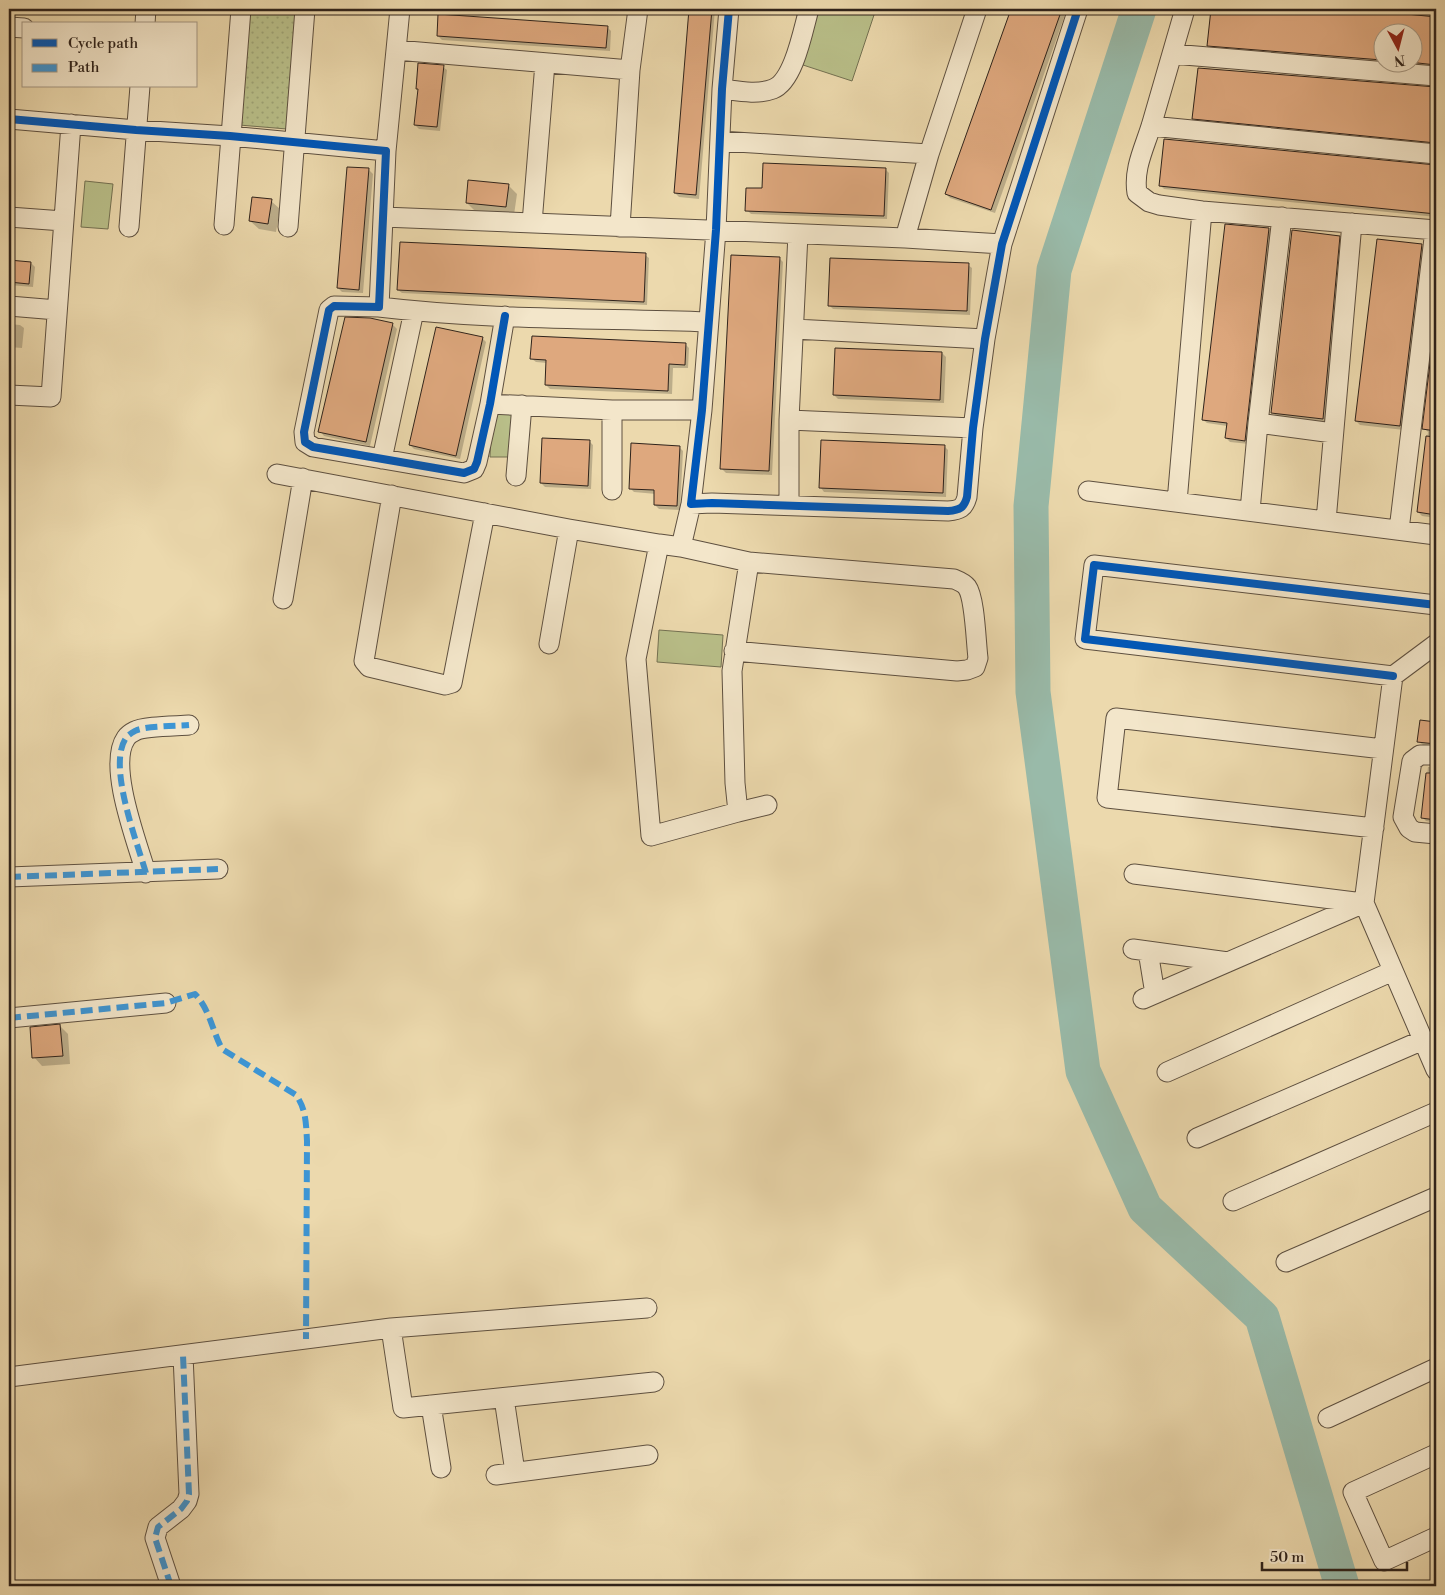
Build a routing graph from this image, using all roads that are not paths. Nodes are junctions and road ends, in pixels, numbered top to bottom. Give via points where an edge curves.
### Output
1 (146, 9) edge
2 (241, 9) edge
3 (305, 9) edge
4 (400, 9) edge
5 (638, 9) edge
6 (729, 9) edge
7 (809, 9) edge
8 (977, 9) edge
9 (1078, 9) edge
10 (1184, 9) edge
11 (145, 22) edge
12 (9, 27) edge
13 (22, 28) edge
14 (396, 50) junction
15 (1172, 54) junction
16 (545, 63) junction
17 (630, 70) junction
18 (1436, 76) edge
19 (140, 88) edge
20 (722, 89) junction
21 (9, 119) edge
22 (71, 124) junction
23 (1151, 126) junction
24 (136, 130) junction
25 (230, 136) junction
26 (720, 142) junction
27 (294, 143) junction
28 (386, 151) junction
29 (930, 154) junction
30 (1436, 154) edge
31 (1202, 211) junction
32 (9, 217) edge
33 (383, 217) junction
34 (1282, 218) junction
35 (63, 221) junction
36 (532, 223) junction
37 (1352, 223) junction
38 (224, 225) dead end
39 (129, 227) dead end
40 (620, 227) junction
41 (288, 228) dead end
42 (716, 230) junction
43 (1436, 230) edge
44 (798, 234) junction
45 (905, 238) junction
46 (1002, 244) junction
47 (9, 306) edge
48 (379, 307) junction
49 (57, 310) junction
50 (414, 311) junction
51 (505, 316) junction
52 (708, 322) junction
53 (794, 329) junction
54 (985, 339) junction
55 (9, 394) edge
56 (490, 404) junction
57 (522, 405) junction
58 (612, 410) junction
59 (702, 410) junction
60 (789, 420) junction
61 (1258, 423) junction
62 (974, 428) junction
63 (1333, 433) junction
64 (382, 459) junction
65 (276, 474) dead end
66 (516, 476) dead end
67 (304, 478) junction
68 (612, 490) dead end
69 (1088, 491) dead end
70 (392, 495) junction
71 (1177, 502) junction
72 (691, 504) junction
73 (789, 505) junction
74 (1250, 511) junction
75 (485, 513) junction
76 (1326, 521) junction
77 (569, 529) junction
78 (1399, 530) junction
79 (1436, 535) edge
80 (659, 544) junction
81 (681, 546) junction
82 (749, 562) junction
83 (283, 599) dead end
84 (1436, 605) edge
85 (549, 644) dead end
86 (1436, 644) edge
87 (734, 651) junction
88 (1393, 676) junction
89 (189, 725) dead end
90 (1383, 749) junction
91 (1436, 755) edge
92 (767, 805) dead end
93 (738, 812) junction
94 (1374, 828) junction
95 (1436, 834) edge
96 (218, 869) dead end
97 (146, 873) junction
98 (1134, 874) dead end
99 (9, 877) edge
100 (1364, 903) junction
101 (1229, 962) junction
102 (1393, 970) junction
103 (166, 1003) dead end
104 (9, 1018) edge
105 (1423, 1040) junction
106 (1436, 1070) edge
107 (1167, 1072) dead end
108 (1436, 1112) edge
109 (1197, 1138) dead end
110 (1436, 1197) edge
111 (1234, 1201) dead end
112 (1286, 1262) dead end
113 (647, 1308) dead end
114 (391, 1328) junction
115 (184, 1355) junction
116 (1436, 1368) edge
117 (9, 1377) edge
118 (654, 1382) dead end
119 (504, 1398) junction
120 (431, 1406) junction
121 (1328, 1418) dead end
122 (1436, 1454) edge
123 (648, 1455) dead end
124 (441, 1468) dead end
125 (515, 1472) junction
126 (496, 1475) dead end
127 (1436, 1537) edge
128 (171, 1586) edge

1 - 11 street
2 - 25 street
3 - 27 street
4 - 14 street
5 - 17 street
6 - 20 street
7 - 20 street via 791,71 784,82 773,89 752,92
8 - 29 street
9 - 46 street
10 - 15 street
12 - 13 street
14 - 16 street
14 - 28 street
15 - 18 street
15 - 23 street
16 - 17 street
16 - 36 street
17 - 40 street
19 - 24 street
20 - 26 street
21 - 22 street
22 - 24 street
22 - 35 street
23 - 30 street
23 - 31 street via 1136,169 1136,193 1154,203
24 - 25 street
24 - 39 street
25 - 27 street
25 - 38 street
26 - 29 street
26 - 42 street
27 - 28 street
27 - 41 street
28 - 33 street
29 - 45 street
31 - 34 street
31 - 71 street
32 - 35 street
33 - 36 street
33 - 48 street
34 - 37 street
34 - 61 street
35 - 49 street
36 - 40 street
37 - 43 street
37 - 63 street
40 - 42 street
42 - 44 street
42 - 52 street
43 - 78 street
44 - 45 street
44 - 53 street
45 - 46 street
46 - 54 street
47 - 49 street
48 - 50 street
48 - 64 street via 334,306 329,310 304,442 313,447
49 - 55 street via 51,397
50 - 51 street
50 - 64 street
51 - 52 street
51 - 56 street
52 - 59 street
53 - 54 street
53 - 60 street
54 - 62 street
56 - 57 street
56 - 64 street via 474,468 464,473
57 - 58 street
57 - 66 street
58 - 59 street
58 - 68 street
59 - 72 street
60 - 62 street
60 - 73 street
61 - 63 street
61 - 74 street
62 - 73 street via 967,497 961,509
63 - 76 street
65 - 67 street
67 - 70 street
67 - 83 street
69 - 71 street
70 - 75 street
70 - 75 street via 364,661 369,667 445,685 452,683
71 - 74 street
72 - 73 street
72 - 81 street
74 - 76 street
75 - 77 street
76 - 78 street
77 - 80 street
77 - 85 street
78 - 79 street
80 - 81 street
80 - 93 street via 636,659 651,836
81 - 82 street
82 - 87 street
82 - 87 street via 962,582 970,593 978,658 975,667 958,671
84 - 88 street via 1094,565 1085,639
86 - 88 street
87 - 93 street
88 - 90 street
89 - 97 street via 137,729 126,737 122,748 121,789
90 - 94 street
90 - 94 street via 1116,718 1107,798
91 - 95 street via 1420,755 1412,761 1403,817 1415,832
92 - 93 street
94 - 100 street
96 - 97 street
97 - 99 street
98 - 100 street
100 - 101 street
100 - 102 street
101 - 101 street via 1140,950 1149,997
102 - 105 street
102 - 107 street
103 - 104 street
105 - 106 street
105 - 109 street
108 - 111 street
110 - 112 street
113 - 114 street
114 - 115 street
114 - 120 street via 403,1408
115 - 117 street
115 - 128 street via 189,1494 181,1509 158,1527 155,1538
116 - 121 street
118 - 119 street
119 - 120 street
119 - 125 street
120 - 124 street
122 - 127 street via 1353,1492 1384,1561
123 - 125 street
125 - 126 street

